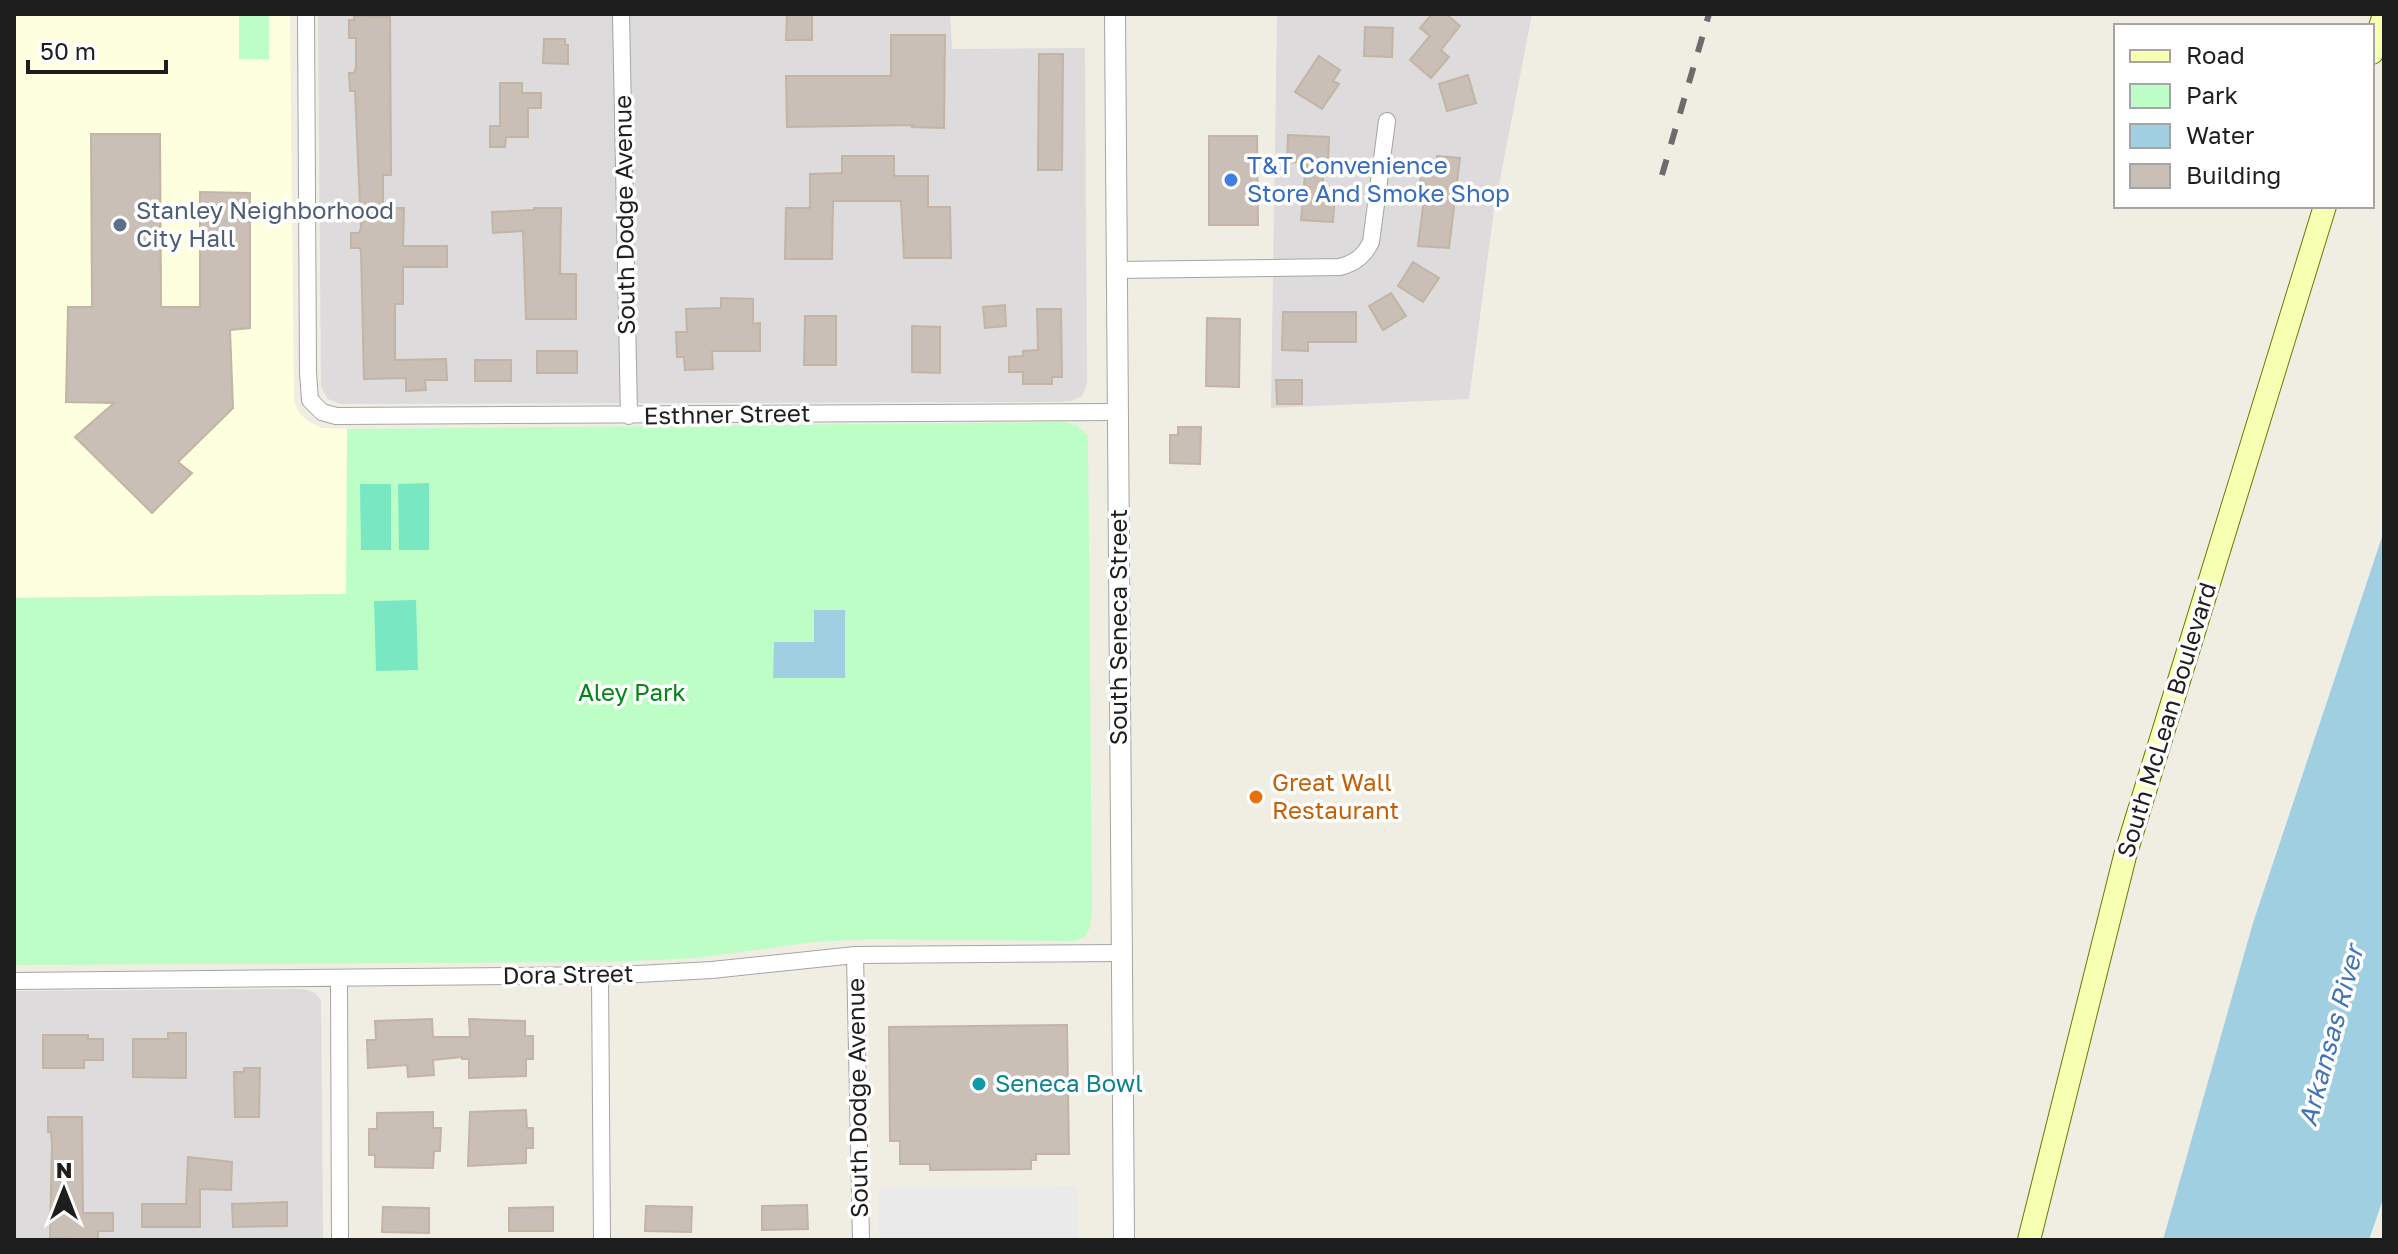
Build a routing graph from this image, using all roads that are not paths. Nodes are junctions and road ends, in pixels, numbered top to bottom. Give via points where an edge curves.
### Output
1 (306, 14) edge
2 (621, 14) edge
3 (1115, 14) edge
4 (2384, 14) edge
5 (2374, 46) edge
6 (1387, 121) dead end
7 (2324, 208) edge
8 (1116, 270) junction
9 (1117, 412) junction
10 (629, 416) junction
11 (1121, 953) junction
12 (855, 955) junction
13 (600, 975) junction
14 (339, 978) junction
15 (14, 981) edge
16 (340, 1240) edge
17 (602, 1240) edge
18 (861, 1240) edge
19 (1124, 1240) edge
20 (2029, 1240) edge

1 - 10 street, Esthner Street via 310,400 336,416
2 - 10 street, South Dodge Avenue
3 - 8 street, South Seneca Street
4 - 5 main road
6 - 8 street via 1371,242 1350,264
7 - 20 main road, South McLean Boulevard via 2125,856
8 - 9 street, South Seneca Street
9 - 10 street, Esthner Street
9 - 11 street, South Seneca Street
11 - 12 street, Dora Street
11 - 19 street, South Seneca Street
12 - 13 street, Dora Street
12 - 18 street, South Dodge Avenue
13 - 14 street, Dora Street
13 - 17 street
14 - 15 street, Dora Street
14 - 16 street

